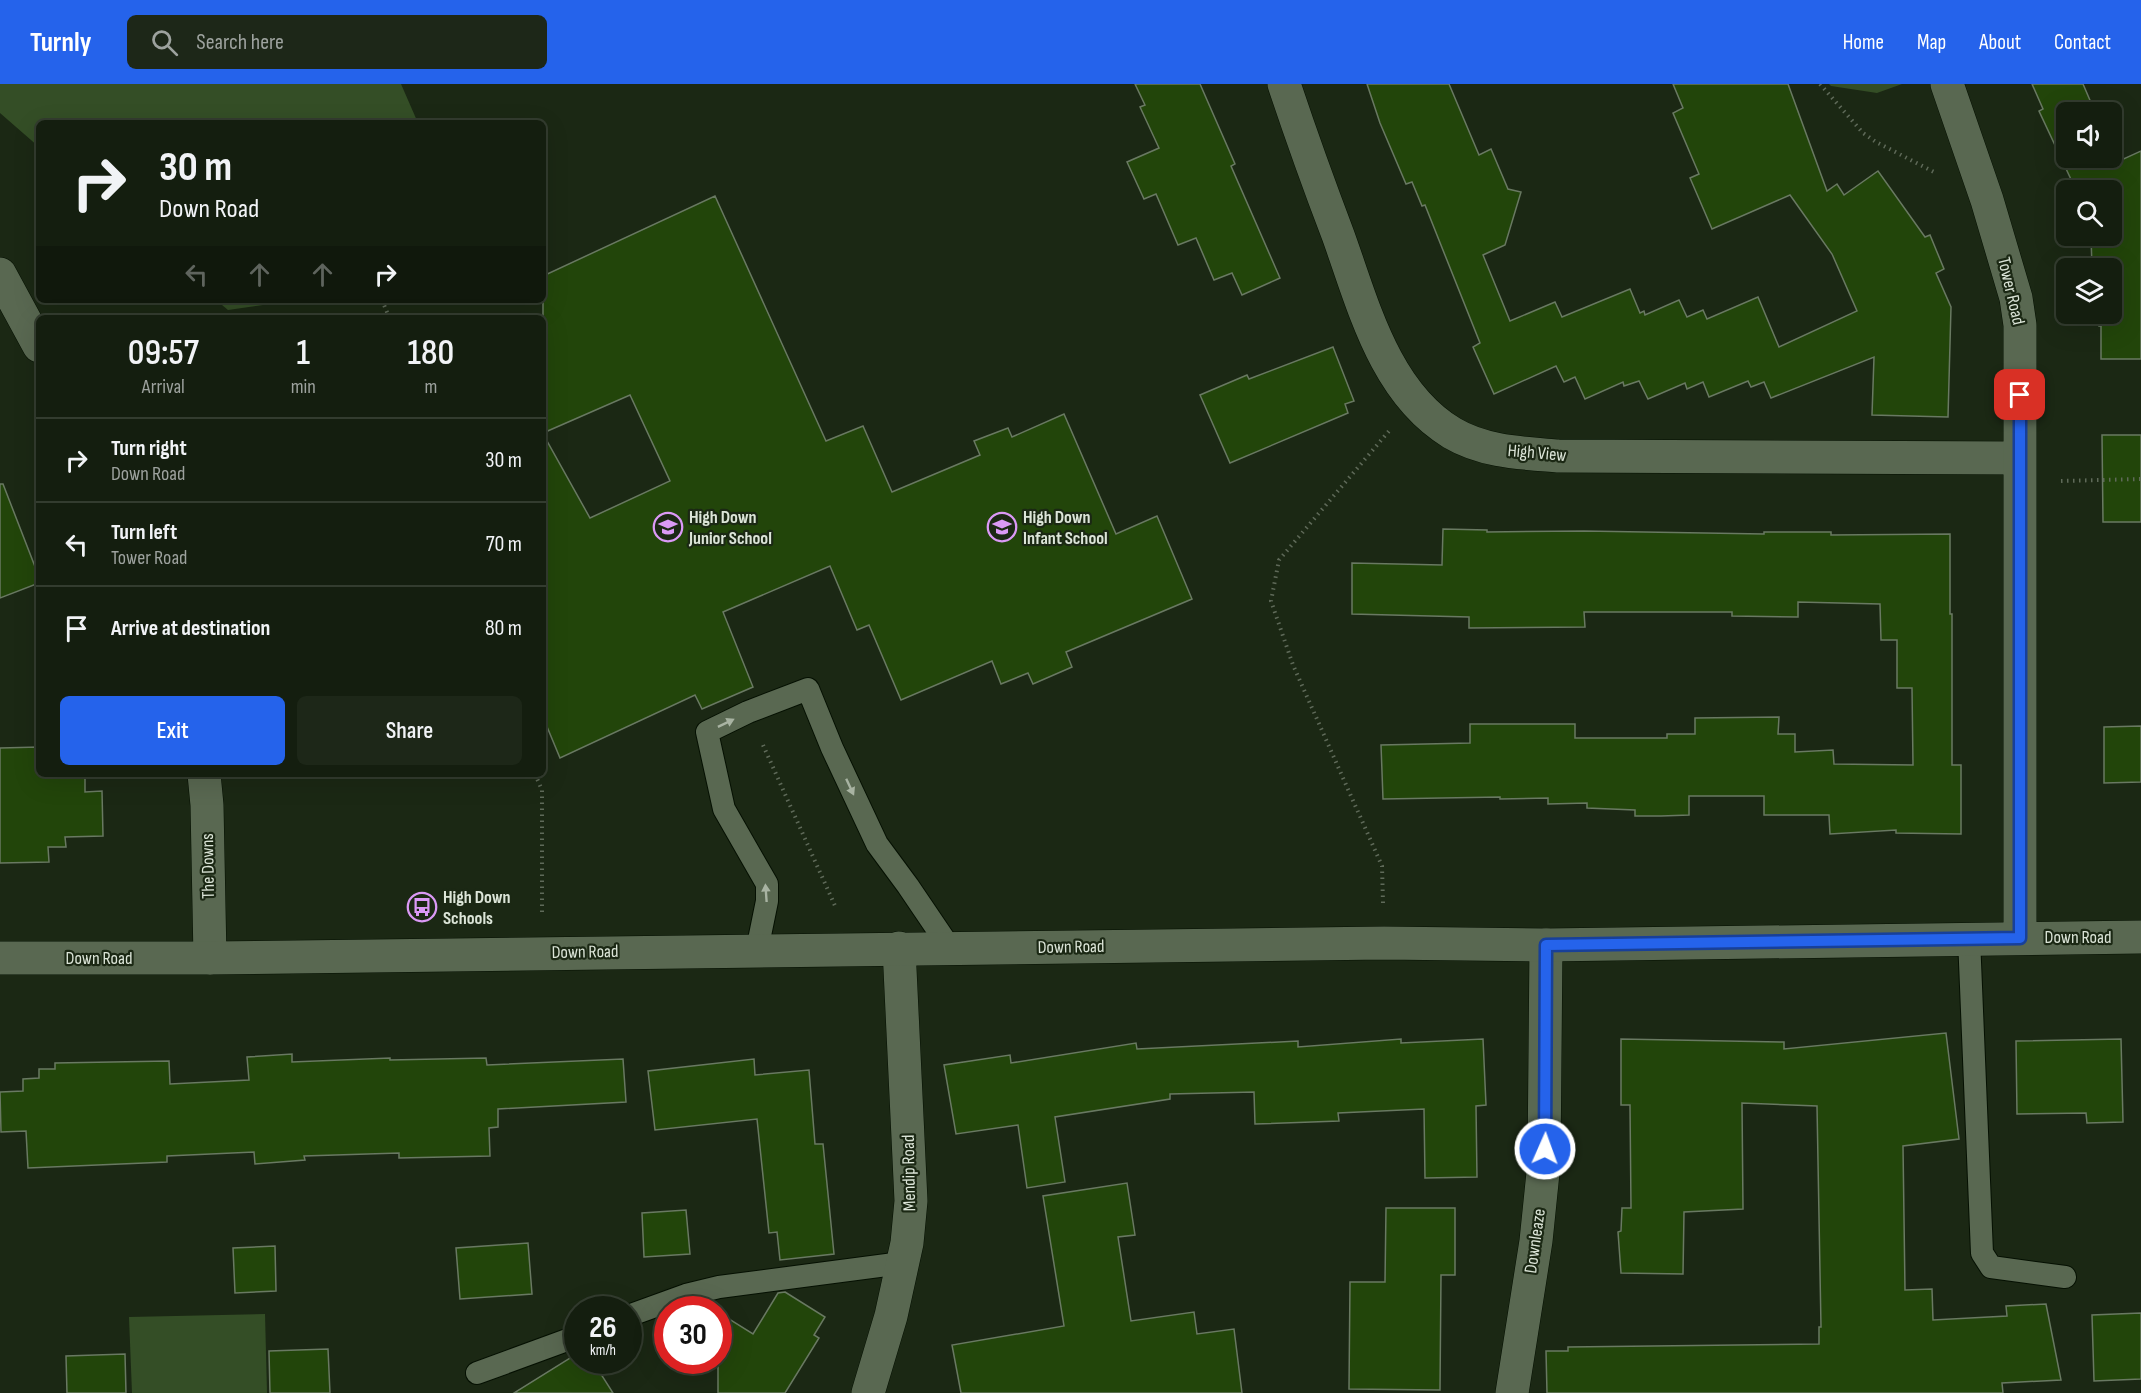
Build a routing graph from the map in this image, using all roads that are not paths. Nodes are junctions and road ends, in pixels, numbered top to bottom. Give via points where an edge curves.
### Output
1 (1284, 84) edge
2 (1947, 84) edge
3 (0, 274) edge
4 (36, 340) edge
5 (2019, 469) junction
6 (204, 777) edge
7 (2141, 937) edge
8 (1969, 938) junction
9 (2020, 938) junction
10 (1546, 945) junction
11 (899, 948) junction
12 (950, 948) junction
13 (758, 950) junction
14 (0, 958) edge
15 (210, 958) junction
16 (902, 1263) junction
17 (2065, 1277) dead end
18 (642, 1311) edge
19 (564, 1341) edge
20 (477, 1373) dead end
21 (868, 1393) edge
22 (1512, 1393) edge

1 - 5 street, High View via 1366,312 1390,365 1414,401 1465,440 1503,451 1558,456
2 - 5 street, Tower Road via 1987,200 2018,312
3 - 4 street
5 - 9 street, Tower Road
6 - 15 street, The Downs
7 - 9 street, Down Road
8 - 9 street, Down Road
8 - 10 street, Down Road
8 - 17 lane via 1982,1253 1991,1267
10 - 12 street, Down Road
10 - 22 street, Downleaze via 1544,1163
11 - 12 street, Down Road
11 - 13 street, Down Road
11 - 16 street, Mendip Road via 912,1181
13 -> 12 lane via 768,901 767,884 724,809 707,732 808,689 877,844
13 - 15 street, Down Road
14 - 15 street, Down Road
16 - 18 lane via 719,1287
16 - 21 street, Mendip Road
19 - 20 lane

